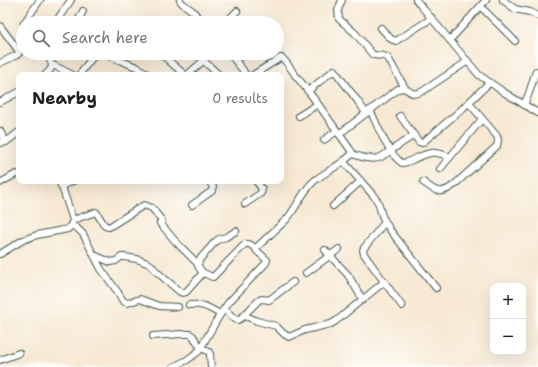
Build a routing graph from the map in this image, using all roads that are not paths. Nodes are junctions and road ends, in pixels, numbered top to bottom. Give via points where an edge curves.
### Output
1 (40, 0) edge
2 (71, 0) edge
3 (180, 0) edge
4 (342, 0) edge
5 (416, 0) edge
6 (486, 0) edge
7 (503, 0) edge
8 (481, 7) junction
9 (83, 11) dead end
10 (238, 11) dead end
11 (29, 16) edge
12 (60, 16) edge
13 (80, 16) edge
14 (197, 16) edge
15 (233, 16) edge
16 (538, 16) edge
17 (432, 18) junction
18 (0, 26) edge
19 (382, 28) dead end
20 (450, 40) junction
21 (515, 41) dead end
22 (16, 47) edge
23 (16, 55) edge
24 (284, 59) edge
25 (50, 60) edge
26 (90, 60) edge
27 (119, 60) edge
28 (168, 60) edge
29 (204, 60) edge
30 (204, 60) edge
31 (236, 60) edge
32 (277, 60) edge
33 (468, 61) junction
34 (0, 63) edge
35 (50, 70) edge
36 (536, 71) dead end
37 (81, 72) edge
38 (145, 72) edge
39 (182, 72) edge
40 (189, 72) edge
41 (216, 72) edge
42 (244, 72) edge
43 (258, 72) edge
44 (489, 83) junction
45 (405, 88) junction
46 (308, 91) junction
47 (16, 94) edge
48 (0, 102) edge
49 (469, 103) junction
50 (318, 104) junction
51 (524, 105) junction
52 (368, 112) junction
53 (538, 113) edge
54 (299, 116) dead end
55 (400, 116) dead end
56 (482, 119) junction
57 (0, 131) edge
58 (338, 133) junction
59 (16, 134) edge
60 (414, 134) junction
61 (324, 140) dead end
62 (3, 143) edge
63 (390, 151) junction
64 (352, 154) junction
65 (450, 157) junction
66 (343, 161) junction
67 (440, 169) dead end
68 (16, 174) dead end
69 (361, 181) junction
70 (423, 182) dead end
71 (0, 183) edge
72 (61, 184) edge
73 (210, 184) edge
74 (258, 184) edge
75 (245, 204) dead end
76 (192, 205) dead end
77 (332, 206) dead end
78 (385, 222) junction
79 (71, 225) junction
80 (236, 231) dead end
81 (256, 249) junction
82 (339, 249) dead end
83 (325, 250) dead end
84 (0, 254) edge
85 (94, 255) junction
86 (330, 255) junction
87 (198, 264) junction
88 (202, 272) junction
89 (306, 273) dead end
90 (293, 282) dead end
91 (384, 282) junction
92 (436, 288) dead end
93 (363, 300) junction
94 (189, 305) dead end
95 (402, 306) dead end
96 (178, 307) dead end
97 (221, 314) junction
98 (241, 318) junction
99 (153, 336) dead end
100 (201, 346) junction
101 (19, 353) dead end
102 (0, 360) edge
103 (173, 367) edge
104 (211, 367) edge

1 - 11 street
2 - 12 street
3 - 14 street
4 - 45 street via 338,10 339,20 349,27 373,55 388,58
5 - 17 street
6 - 8 street
7 - 16 street via 515,9
8 - 20 street
8 - 21 street
9 - 13 street
10 - 15 street
17 - 19 street via 396,41
17 - 20 street
18 - 22 street
20 - 33 street
23 - 34 street
24 - 46 street
25 - 35 street
26 - 37 street
27 - 38 street
28 - 39 street
29 - 41 street
30 - 40 street
31 - 42 street
32 - 43 street
33 - 44 street
33 - 45 street via 424,91 417,94
36 - 51 street
44 - 49 street
44 - 51 street
45 - 52 street via 398,89
46 - 50 street
46 - 52 street via 334,70
47 - 48 street
49 - 56 street
49 - 60 street via 425,142 420,143
50 - 54 street
50 - 58 street
51 - 53 street
52 - 58 street
52 - 63 street
55 - 60 street
56 - 65 street
56 - 70 street via 500,141 496,146 450,189 439,191
57 - 62 street
58 - 61 street
58 - 64 street
59 - 62 street
60 - 63 street
63 - 64 street via 377,159
63 - 65 street via 403,164 432,152
64 - 66 street
65 - 67 street
66 - 69 street
66 - 81 street via 313,183 288,219
68 - 71 street
69 - 77 street
69 - 78 street via 378,202
72 - 79 street
73 - 76 street via 212,191
74 - 75 street via 262,189 261,193
78 - 91 street via 363,250
78 - 92 street
79 - 84 street via 23,240
79 - 85 street via 83,234
79 - 87 street via 96,212 105,226 109,227 144,205 152,208 176,242
80 - 87 street via 215,242
81 - 88 street via 247,243 213,277
81 - 97 street via 266,263 235,295
82 - 86 street
83 - 86 street
85 - 88 street via 110,262 124,256 147,263 182,293 186,292
85 - 96 street via 125,302 140,299 159,306
86 - 89 street
86 - 93 street via 348,275
87 - 88 street
90 - 98 street via 269,300 260,300
91 - 93 street
91 - 95 street
93 - 98 street via 331,324 289,337 276,326 248,316
94 - 97 street via 200,304
97 - 98 street via 238,320
97 - 100 street
99 - 100 street via 190,334
100 - 103 street via 196,354
100 - 104 street via 210,354
101 - 102 street

